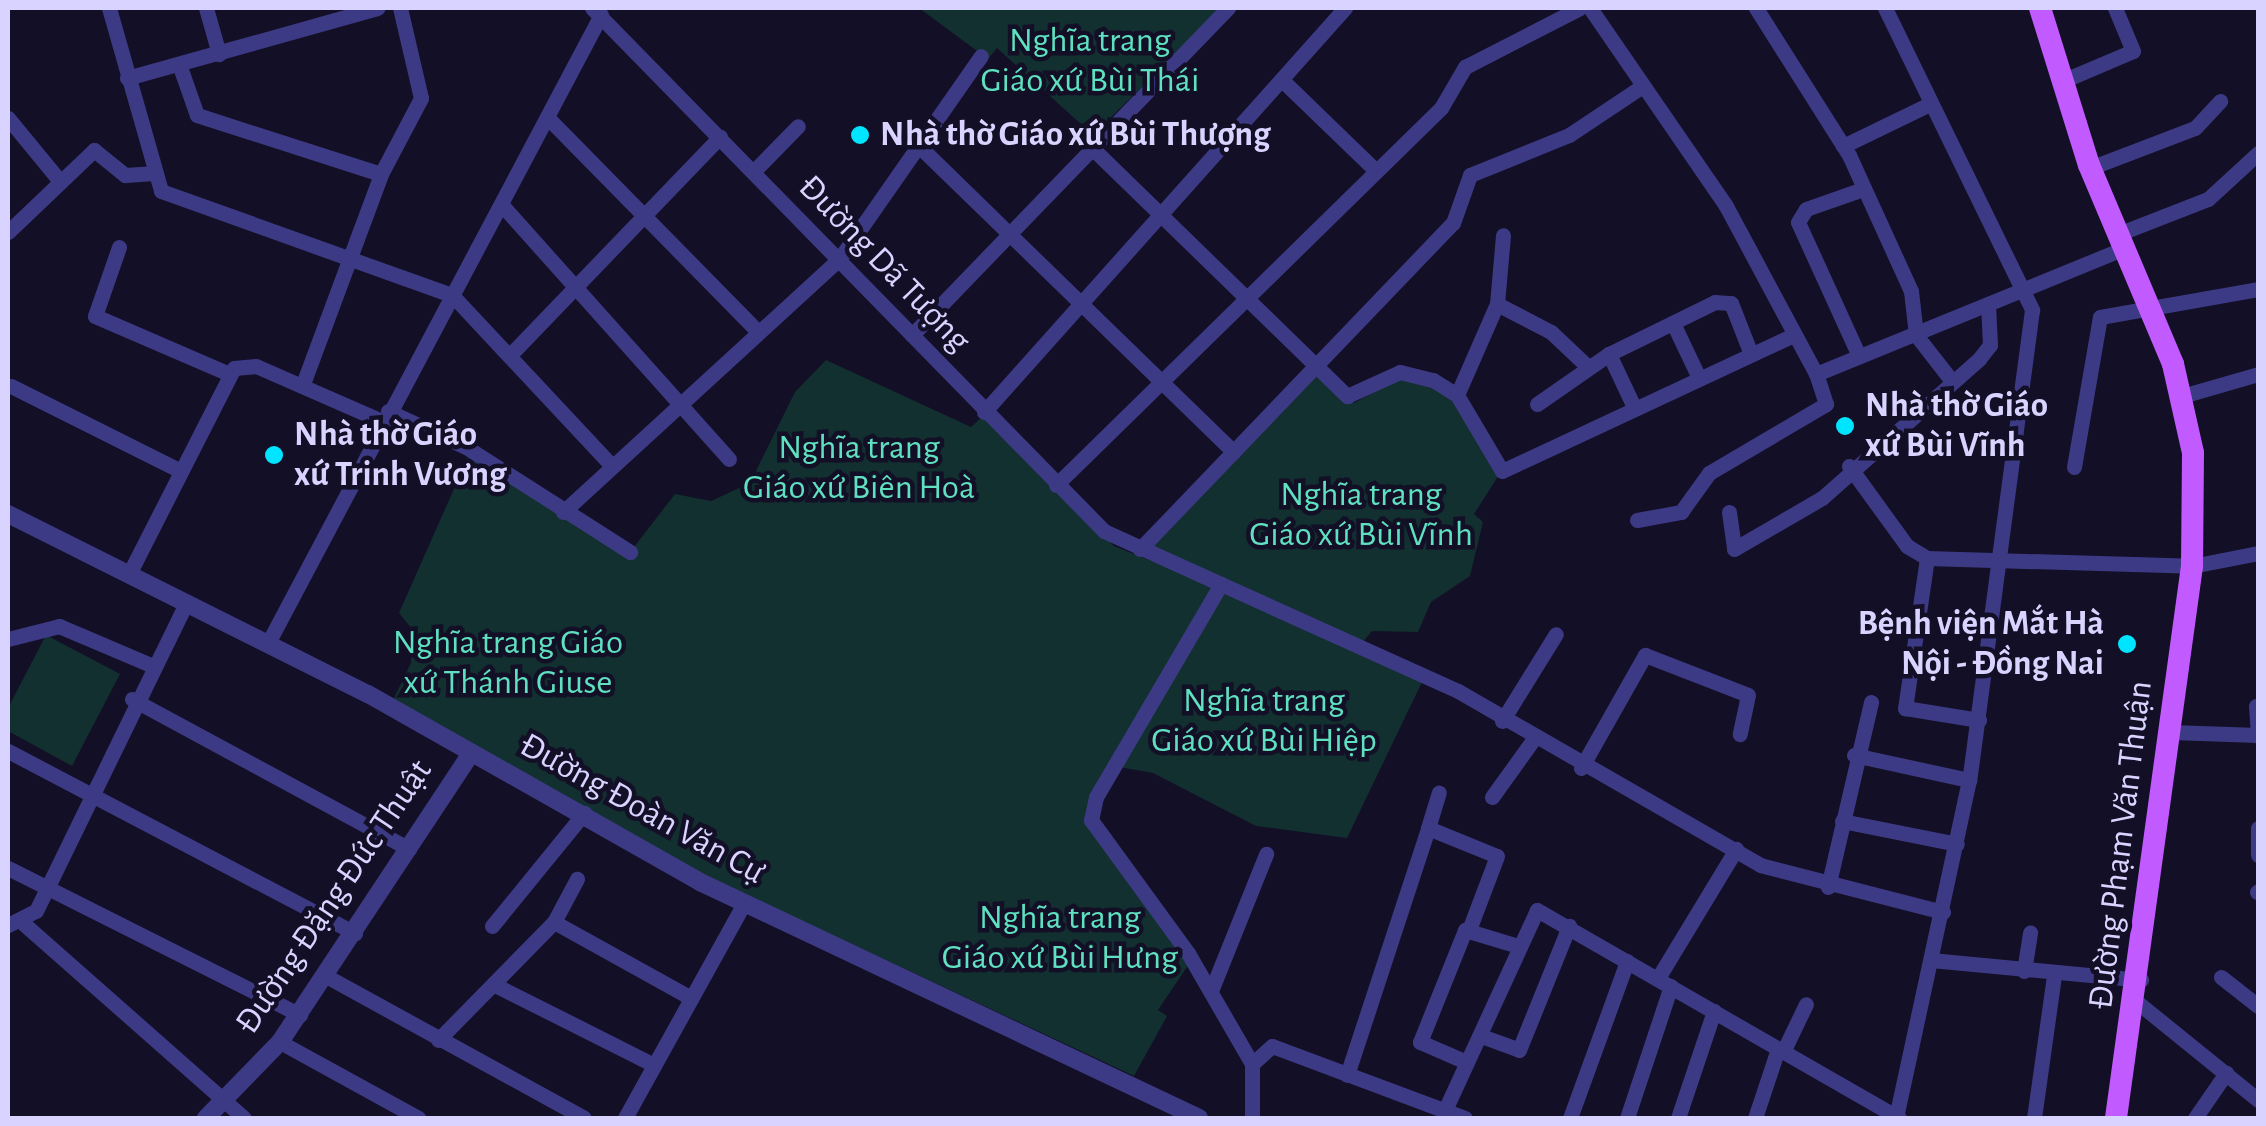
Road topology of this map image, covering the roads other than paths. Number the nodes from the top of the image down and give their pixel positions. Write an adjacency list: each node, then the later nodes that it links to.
1 (109, 8): 19 (street)
2 (206, 8): 16 (street)
3 (304, 8): 15 (street)
4 (377, 8): 15 (street)
5 (400, 8): 37 (street)
6 (1228, 8): 29 (street)
7 (1345, 8): 20 (street)
8 (1580, 8): 33 (street)
9 (1590, 8): 22 (street)
10 (1756, 8): 30 (street)
11 (1884, 8): 24 (street)
12 (2040, 8): 21 (main road, Đường Phạm Văn Thuận)
13 (2115, 8): 21 (street)
14 (596, 11): 26 (street); 28 (street, Đường Dã Tượng)
15 (308, 27): 16 (street)
16 (219, 54): 18 (street)
17 (980, 56): 31 (street)
18 (179, 64): 19 (street); 37 (street)
19 (127, 78): 36 (street)
20 (1283, 81): 33 (street); 42 (street)
21 (2060, 82): 34 (main road, Đường Phạm Văn Thuận)
22 (1641, 87): 63 (street); 69 (street)
23 (2220, 101): 34 (street)
24 (1928, 105): 30 (street); 51 (street)
25 (8, 118): 38 (street)
26 (546, 118): 40 (street); 41 (street)
27 (798, 126): 35 (street)
28 (720, 136): 35 (street, Đường Dã Tượng); 41 (street)
29 (1090, 146): 42 (street); 44 (street)
30 (1843, 146): 39 (street)
31 (921, 148): 44 (street); 48 (street)
32 (2258, 152): 46 (street)
33 (1374, 168): 54 (street)
34 (2090, 168): 46 (main road, Đường Phạm Văn Thuận)
35 (753, 172): 48 (street, Đường Dã Tượng)
36 (151, 174): 38 (street); 49 (street)
37 (381, 174): 49 (street)
38 (59, 180): 43 (street)
39 (1863, 188): 61 (street); 67 (street)
40 (501, 204): 50 (street); 53 (street)
41 (645, 216): 50 (street); 60 (street)
42 (1164, 216): 54 (street); 55 (street)
43 (9, 226)
44 (1006, 234): 55 (street); 62 (street)
45 (1503, 235): 56 (street)
46 (2121, 241): 51 (street); 58 (main road, Đường Phạm Văn Thuận)
47 (119, 246): 70 (street)
48 (840, 258): 60 (street); 62 (street, Đường Dã Tượng)
49 (349, 262): 53 (street); 76 (street)
50 (579, 285): 66 (street); 80 (street)
51 (2026, 288): 57 (street); 100 (street)
52 (2258, 289): 58 (street)
53 (452, 295): 66 (street); 84 (street)
54 (1244, 296): 69 (street); 74 (street)
55 (1078, 303): 74 (street); 83 (street)
56 (1497, 304): 68 (street); 78 (street)
57 (1988, 304): 61 (street); 75 (street)
58 (2150, 310): 79 (main road, Đường Phạm Văn Thuận); 89 (street)
59 (1673, 323): 64 (street); 65 (street); 73 (street)
60 (757, 331): 80 (street)
61 (1916, 335): 67 (street); 75 (street)
62 (912, 336): 83 (street, Đường Dã Tượng)
63 (1794, 336): 65 (street); 71 (street)
64 (1610, 354): 68 (street); 82 (street)
65 (1751, 354): 73 (street)
66 (510, 355): 87 (street)
67 (1859, 356): 71 (street)
68 (1586, 365): 81 (street)
69 (1318, 367): 78 (street); 85 (street)
70 (229, 374): 76 (street); 90 (street)
71 (1816, 374): 95 (street)
72 (2258, 374): 79 (street)
73 (1699, 378): 82 (street)
74 (1159, 380): 85 (street); 91 (street)
75 (1951, 380): 88 (street)
76 (303, 384): 84 (street)
77 (11, 386): 90 (street)
78 (1457, 395): 82 (street)
79 (2182, 396): 101 (main road, Đường Phạm Văn Thuận)
80 (681, 399): 86 (street); 87 (street)
81 (1537, 404)
82 (1634, 407)
83 (984, 412): 91 (street, Đường Dã Tượng)
84 (385, 416): 92 (street); 107 (street)
85 (1234, 452): 96 (street)
86 (730, 460)
87 (612, 465): 92 (street)
88 (1849, 466): 93 (street); 99 (street)
89 (2074, 467)
90 (177, 469): 102 (street)
91 (1056, 485): 96 (street, Đường Dã Tượng)
92 (563, 512): 97 (street)
93 (1729, 512)
94 (8, 514): 102 (street, Đường Đoàn Văn Cự)
95 (1638, 520)
96 (1140, 549): 103 (street, Đường Dã Tượng)
97 (630, 552)
98 (2258, 553): 101 (street)
99 (1927, 558): 100 (street); 112 (street)
100 (2000, 564): 101 (street); 112 (street)
101 (2192, 566): 114 (main road, Đường Phạm Văn Thuận)
102 (129, 574): 104 (street, Đường Đoàn Văn Cự)
103 (1221, 584): 113 (street, Đường Dã Tượng); 157 (street)
104 (187, 602): 107 (street, Đường Đoàn Văn Cự); 108 (street)
105 (1556, 634): 113 (street)
106 (8, 640): 108 (street)
107 (268, 644): 119 (street, Đường Đoàn Văn Cự)
108 (151, 665): 109 (street)
109 (132, 699): 123 (street); 131 (street)
110 (1872, 702): 120 (street)
111 (2256, 706): 116 (street)
112 (1979, 720): 122 (street)
113 (1502, 721): 117 (street, Đường Dã Tượng)
114 (2172, 732): 116 (street); 158 (main road, Đường Phạm Văn Thuận)
115 (1740, 734): 121 (street)
116 (2258, 736)
117 (1533, 740): 121 (street, Đường Dã Tượng); 125 (street)
118 (8, 751): 123 (street)
119 (471, 754): 126 (street, Đường Đoàn Văn Cự); 131 (street, Đường Đặng Đức Thuật)
120 (1854, 755): 122 (street); 127 (street)
121 (1581, 768): 132 (street, Đường Dã Tượng)
122 (1969, 780): 130 (street)
123 (88, 790): 137 (street); 147 (street)
124 (1439, 793): 128 (street)
125 (1492, 797)
126 (584, 813): 139 (street, Đường Đoàn Văn Cự); 143 (street)
127 (1842, 822): 130 (street); 138 (street)
128 (1428, 828): 145 (street); 172 (street)
129 (2258, 828): 134 (street)
130 (1957, 844): 140 (street)
131 (408, 849): 147 (street, Đường Đặng Đức Thuật)
132 (1736, 849): 138 (street, Đường Dã Tượng); 155 (street)
133 (1266, 854): 157 (street)
134 (2258, 855)
135 (8, 868): 137 (street)
136 (577, 879): 141 (street)
137 (46, 886): 142 (street); 163 (street)
138 (1828, 887): 140 (street, Đường Dã Tượng)
139 (744, 903): 159 (street); 181 (street, Đường Đoàn Văn Cự)
140 (1943, 912): 149 (street)
141 (554, 922): 156 (street); 159 (street)
142 (16, 925): 174 (street)
143 (492, 926)
144 (1569, 926): 148 (street); 150 (street); 164 (street)
145 (1470, 927): 148 (street); 168 (street)
146 (2030, 932): 151 (street)
147 (355, 933): 153 (street, Đường Đặng Đức Thuật)
148 (1518, 946): 164 (street)
149 (1931, 960): 151 (street); 188 (street)
150 (1627, 961): 155 (street); 184 (street)
151 (2024, 971): 152 (street)
152 (2054, 974): 158 (street); 189 (street)
153 (326, 976): 163 (street, Đường Đặng Đức Thuật); 165 (street)
154 (2221, 977): 161 (street)
155 (1664, 982): 162 (street); 185 (street)
156 (497, 986): 165 (street); 170 (street)
157 (1210, 991): 169 (street)
158 (2139, 991): 171 (street); 190 (main road, Đường Phạm Văn Thuận)
159 (691, 998): 170 (street)
160 (1806, 1004): 167 (street)
161 (2258, 1006)
162 (1714, 1012): 167 (street); 186 (street)
163 (300, 1015): 166 (street, Đường Đặng Đức Thuật)
164 (1484, 1036): 168 (street)
165 (438, 1040): 179 (street)
166 (280, 1042): 174 (street, Đường Đặng Đức Thuật); 178 (street)
167 (1781, 1050): 187 (street); 188 (street)
168 (1464, 1060): 175 (street)
169 (1252, 1064): 172 (street); 182 (street)
170 (654, 1065): 180 (street)
171 (2226, 1073): 173 (street); 191 (street)
172 (1347, 1074): 175 (street)
173 (2258, 1100)
174 (221, 1106): 176 (street, Đường Đặng Đức Thuật); 177 (street)
175 (1445, 1110): 183 (street)
176 (206, 1118)
177 (244, 1118)
178 (418, 1118)
179 (584, 1118)
180 (625, 1118)
181 (1200, 1118)
182 (1252, 1118)
183 (1465, 1118)
184 (1570, 1118)
185 (1627, 1118)
186 (1678, 1118)
187 (1755, 1118)
188 (1898, 1118)
189 (2034, 1118)
190 (2116, 1118)
191 (2195, 1118)

